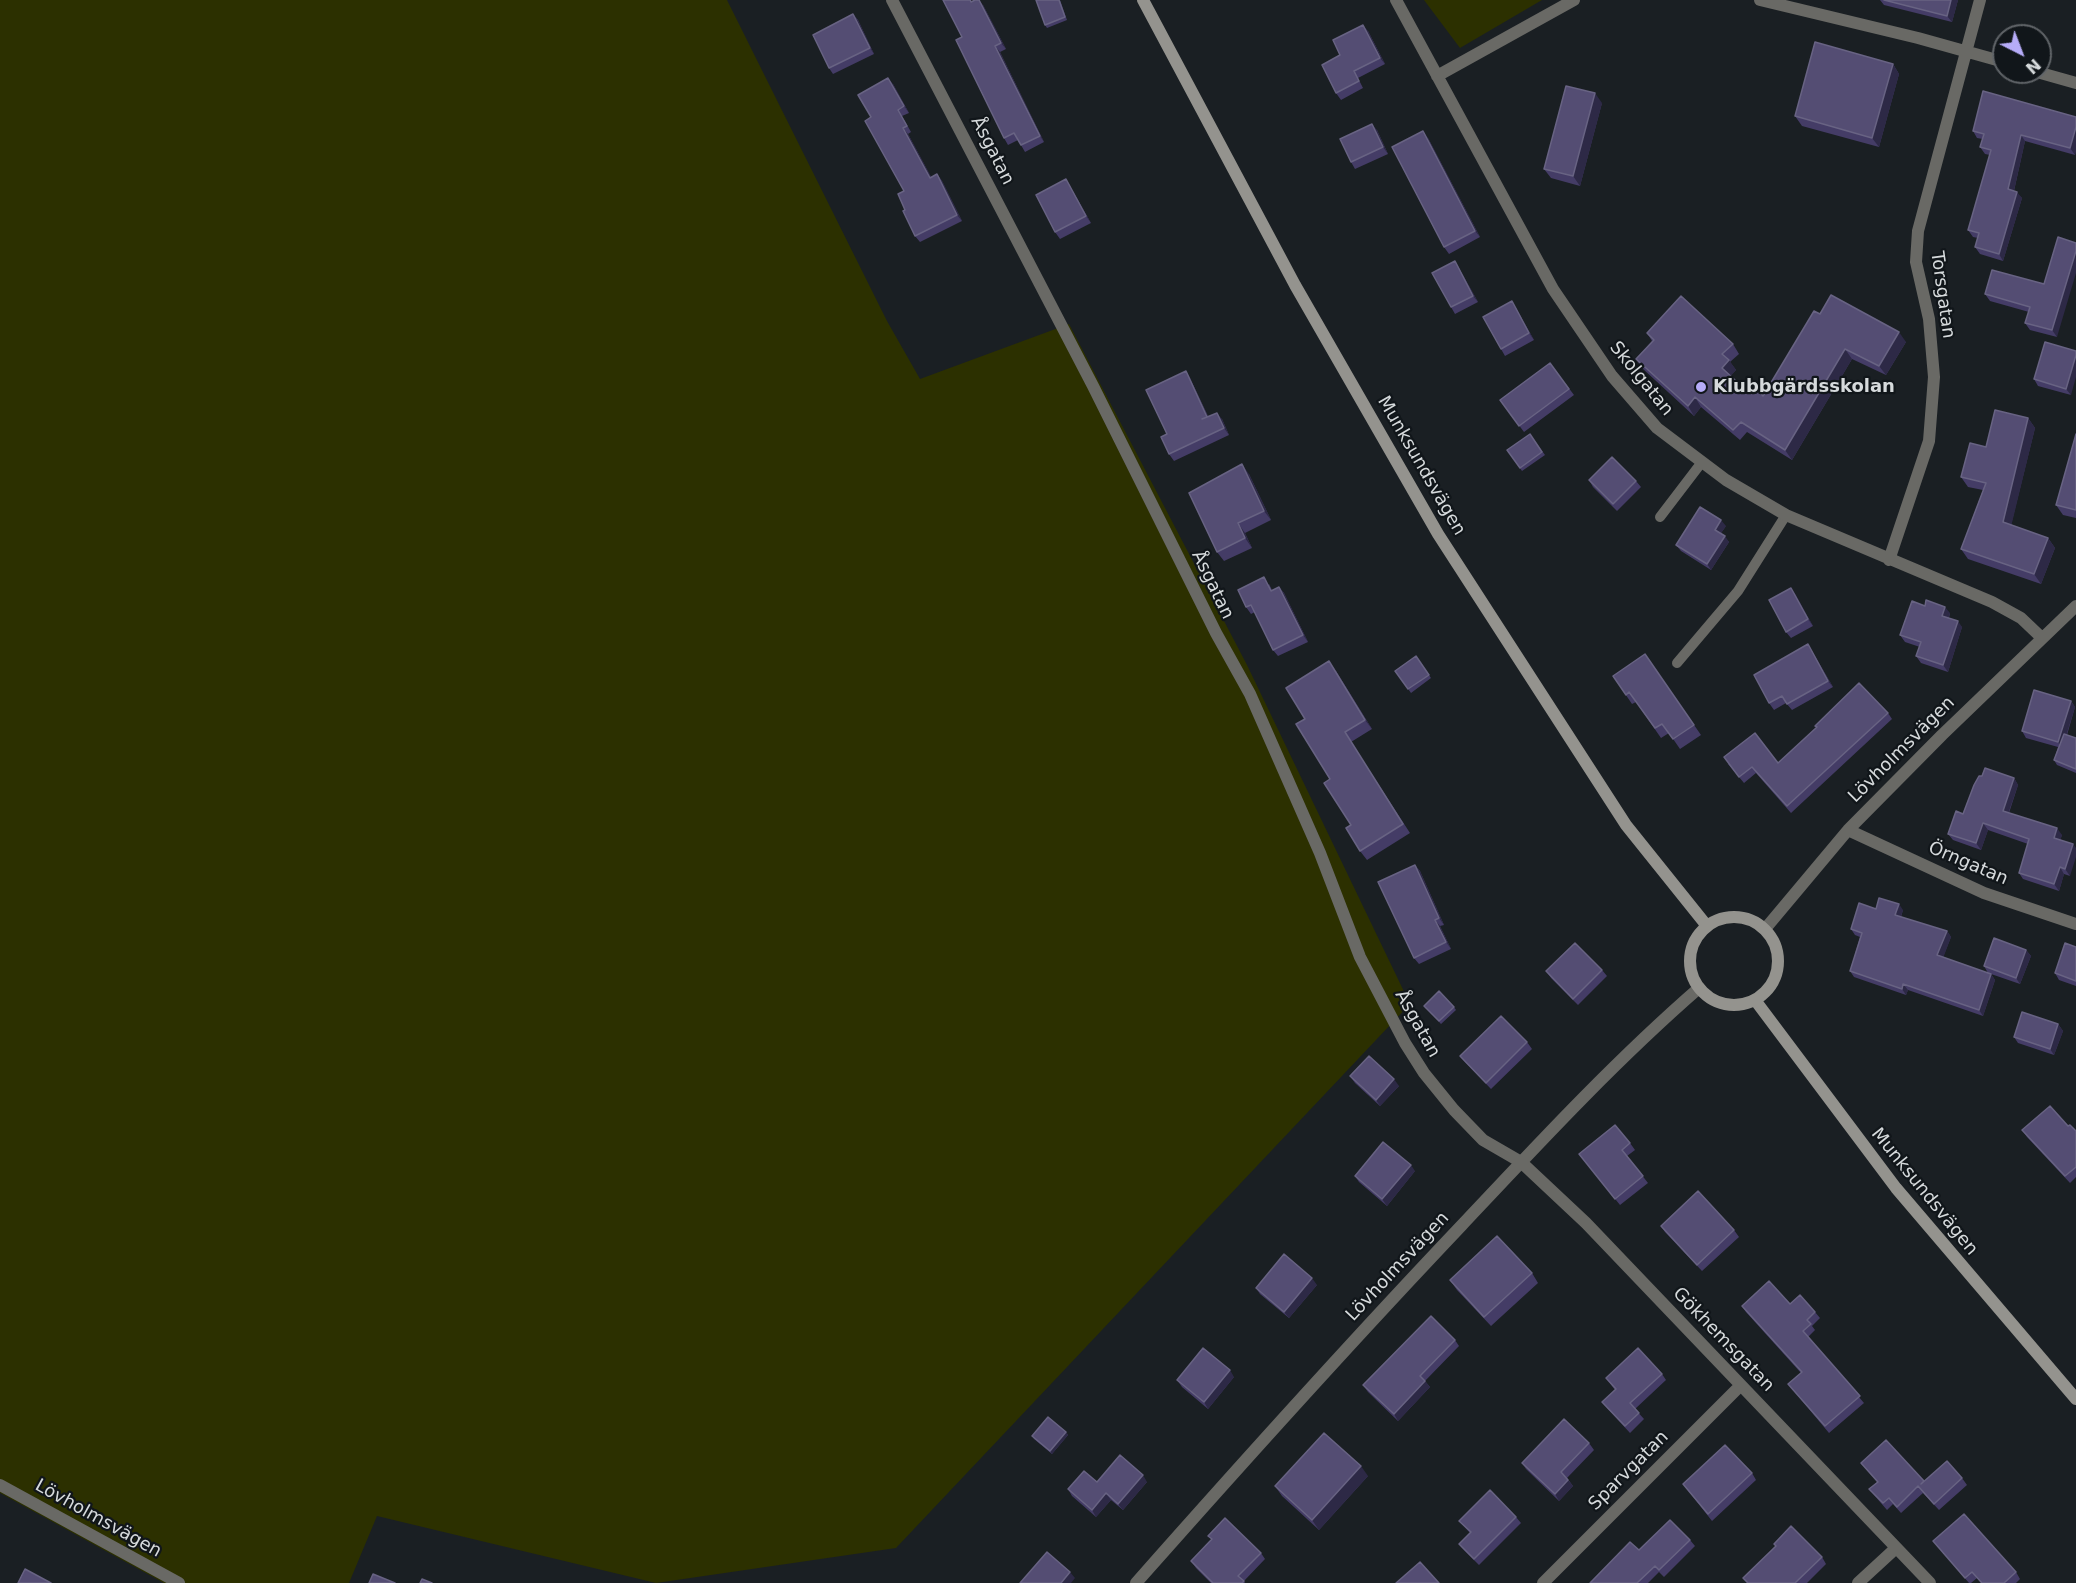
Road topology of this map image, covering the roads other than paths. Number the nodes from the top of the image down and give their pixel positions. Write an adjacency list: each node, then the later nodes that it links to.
1 (892, 0): 25 (street, Åsgatan)
2 (1143, 0): 21 (street, Munksundsvägen)
3 (1396, 0): 9 (street, Skolgatan)
4 (1574, 0): 9 (street)
5 (1760, 0): 7 (street)
6 (1980, 0): 7 (street, Torsgatan)
7 (1967, 52): 8 (street); 15 (street, Torsgatan)
8 (1992, 59)
9 (1437, 76): 12 (street, Skolgatan)
10 (2052, 76): 11 (street)
11 (2076, 83)
12 (1702, 462): 13 (street, Skolgatan); 14 (lane)
13 (1786, 514): 15 (street, Skolgatan); 18 (lane)
14 (1660, 518)
15 (1889, 560): 17 (street, Skolgatan)
16 (2073, 614): 17 (street, Lövholmsvägen)
17 (2042, 638): 19 (street, Lövholmsvägen)
18 (1677, 663)
19 (1848, 830): 20 (street, Örngatan); 22 (street, Lövholmsvägen)
20 (2076, 924)
21 (1707, 926): 22 (street); 23 (street)
22 (1765, 929): 24 (street)
23 (1699, 988): 24 (street); 25 (street, Lövholmsvägen)
24 (1755, 1000): 27 (street, Munksundsvägen)
25 (1521, 1162): 26 (street, Gökhemsgatan); 31 (street, Lövholmsvägen)
26 (1741, 1385): 29 (street, Gökhemsgatan); 32 (street, Sparvgatan)
27 (2076, 1399)
28 (0, 1485): 30 (street, Lövholmsvägen)
29 (1896, 1548): 33 (street); 34 (street, Gökhemsgatan)
30 (179, 1583)
31 (1136, 1583)
32 (1543, 1583)
33 (1858, 1583)
34 (1930, 1583)

